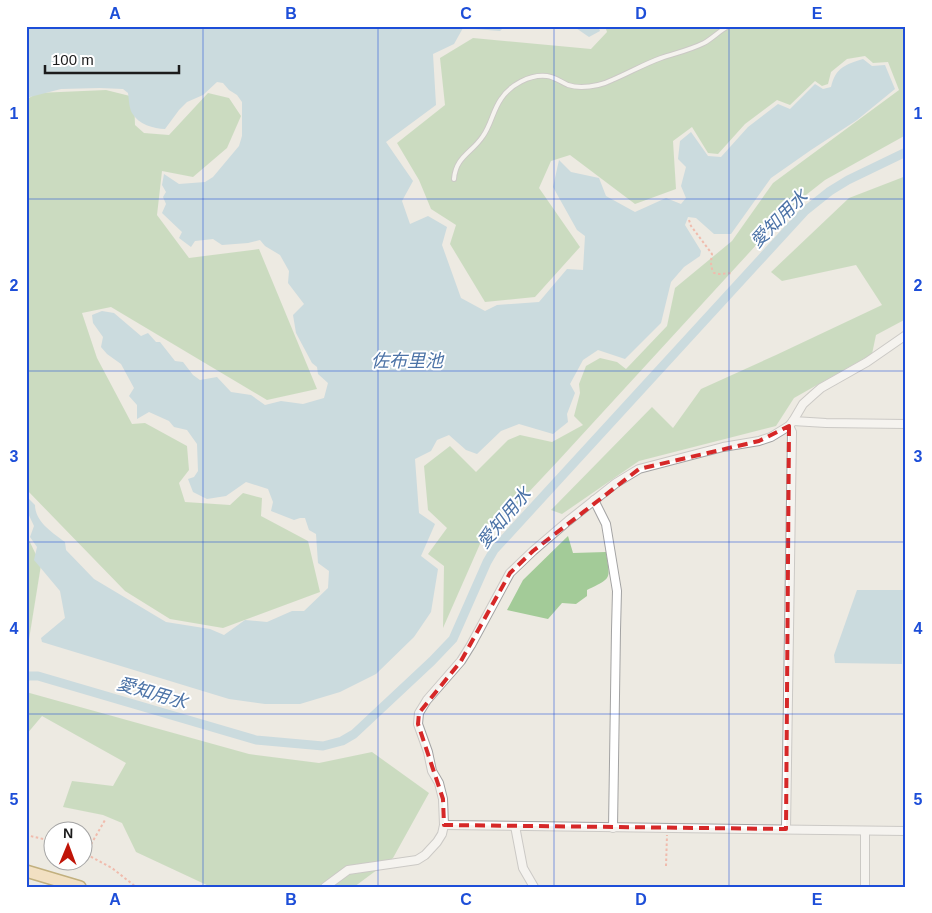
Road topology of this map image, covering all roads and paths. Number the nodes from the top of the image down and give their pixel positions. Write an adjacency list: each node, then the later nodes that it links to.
1 (729, 26): 2 (lane)
2 (454, 179)
3 (689, 220): 4 (path)
4 (733, 273)
5 (906, 335): 6 (street)
6 (791, 424): 7 (street); 8 (street); 14 (street)
7 (906, 424)
8 (594, 500): 10 (street); 12 (street)
9 (105, 820): 19 (path)
10 (444, 826): 11 (street); 27 (street)
11 (515, 826): 12 (street); 28 (street)
12 (613, 828): 13 (street)
13 (667, 828): 14 (street); 21 (path)
14 (786, 829): 15 (street)
15 (865, 831): 16 (street); 29 (street)
16 (906, 831)
17 (26, 836): 18 (path)
18 (42, 839)
19 (92, 840)
20 (92, 857): 26 (path)
21 (666, 866)
22 (26, 871): 25 (main road)
23 (26, 886): 24 (path)
24 (30, 887)
25 (80, 887)
26 (136, 887)
27 (325, 887)
28 (534, 887)
29 (865, 887)

